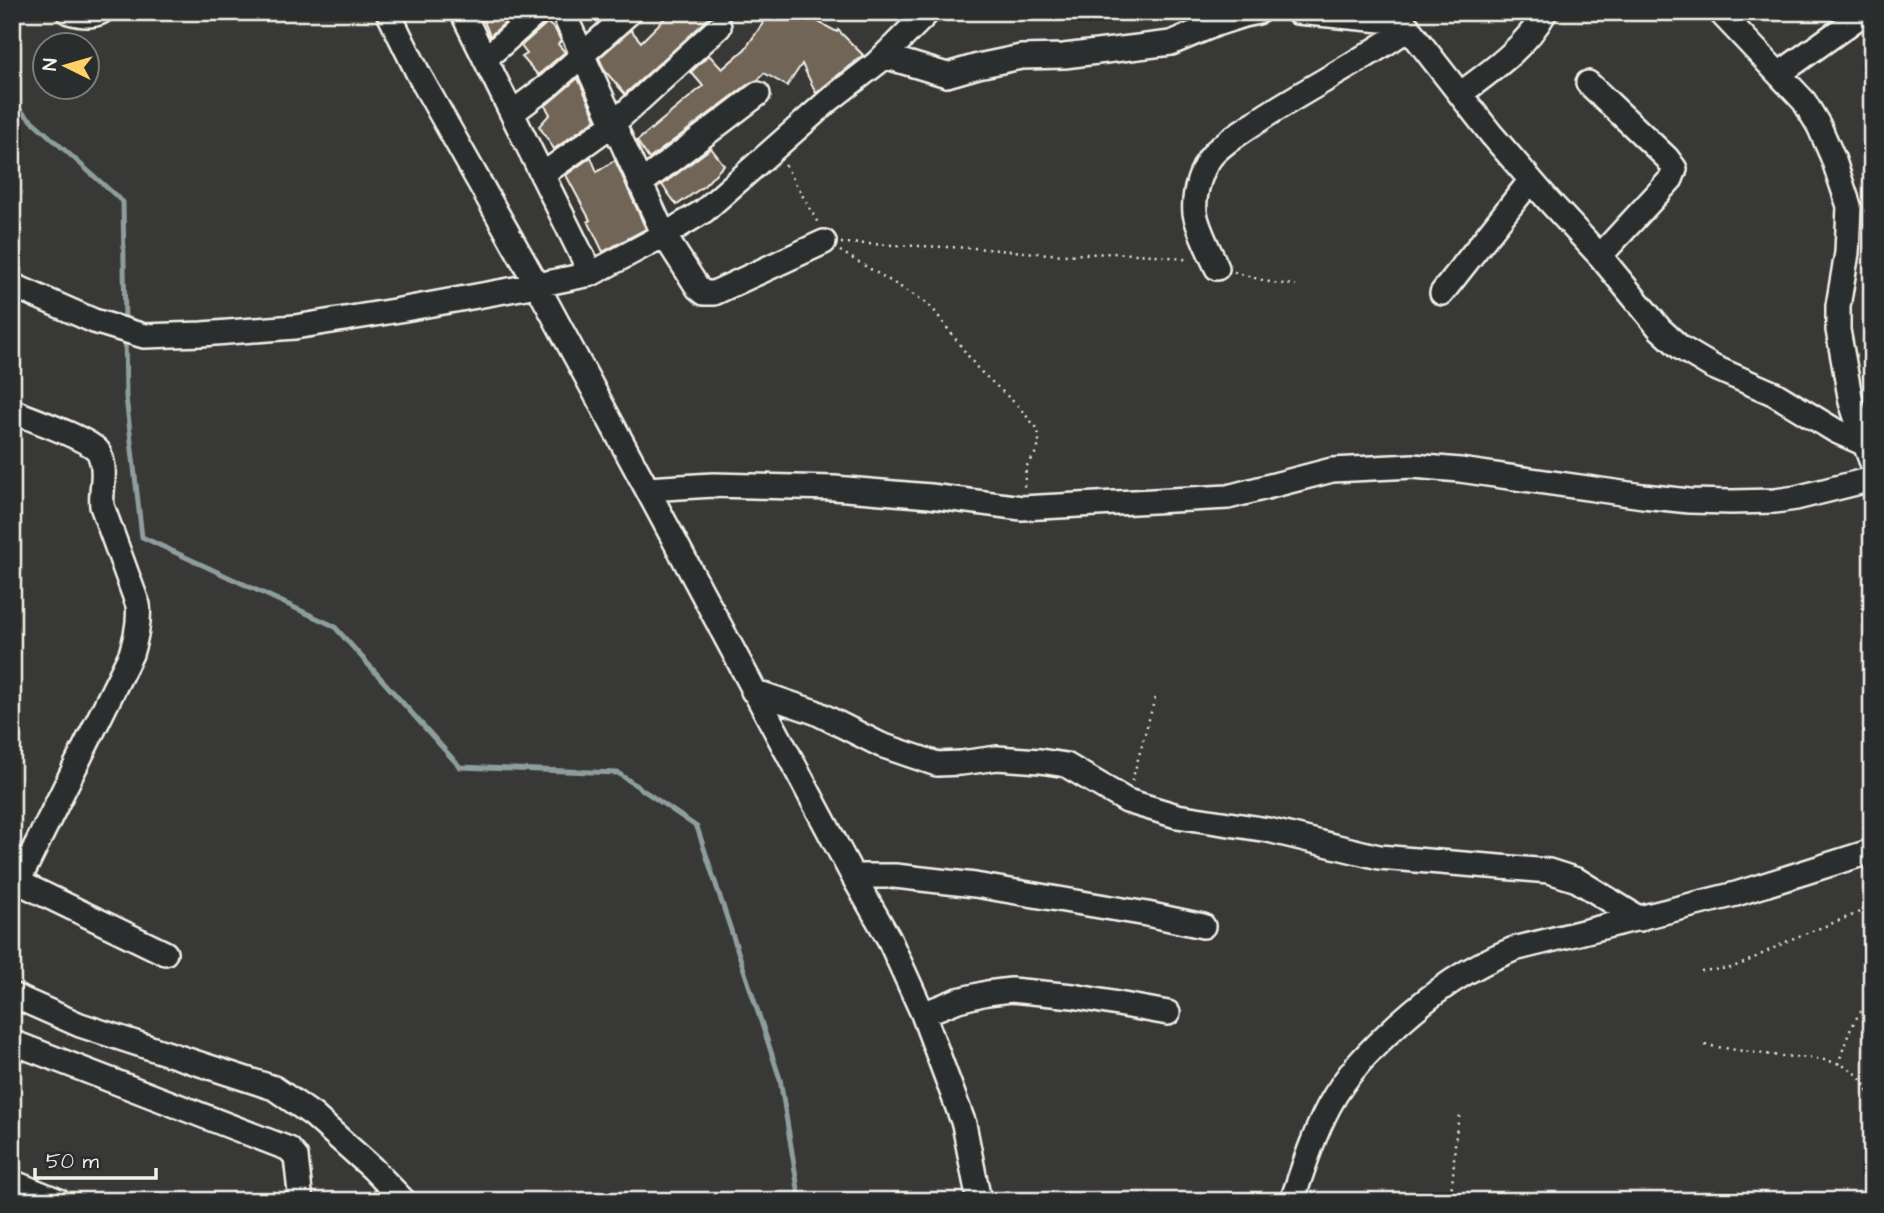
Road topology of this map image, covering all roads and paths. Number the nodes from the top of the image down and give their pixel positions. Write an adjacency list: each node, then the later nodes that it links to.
1 (69, 12): 2 (street)
2 (101, 12)
3 (388, 12): 35 (street)
4 (462, 12): 18 (street)
5 (537, 12): 18 (street)
6 (563, 12): 16 (street)
7 (630, 12): 16 (street)
8 (928, 12): 17 (street)
9 (1258, 12): 17 (street)
10 (1297, 12): 14 (street)
11 (1545, 12): 22 (street)
12 (1720, 12): 19 (street)
13 (1863, 12): 19 (street)
14 (1403, 21): 22 (street); 32 (street)
15 (719, 26): 24 (street)
16 (582, 56): 23 (street); 24 (street)
17 (884, 56): 25 (street)
18 (485, 59): 23 (street)
19 (1779, 74): 39 (street)
20 (1588, 83): 31 (street)
21 (758, 94): 28 (street)
22 (1460, 94): 27 (street)
23 (512, 113): 26 (street)
24 (613, 124): 26 (street); 28 (street)
25 (774, 147): 29 (street); 30 (path)
26 (542, 175): 33 (street)
27 (1531, 180): 31 (street); 37 (street)
28 (640, 184): 29 (street)
29 (664, 235): 30 (street); 33 (street)
30 (824, 242): 32 (path); 42 (path)
31 (1600, 256): 39 (street)
32 (1217, 268): 36 (path)
33 (591, 274): 35 (street)
34 (12, 285): 35 (street)
35 (537, 285): 41 (street)
36 (1296, 285)
37 (1442, 293)
38 (12, 411): 48 (street)
39 (1869, 454)
40 (1872, 479): 42 (street)
41 (648, 489): 42 (street); 43 (street)
42 (1022, 508)
43 (753, 691): 45 (street); 47 (street)
44 (1156, 694): 45 (path)
45 (1127, 802): 50 (street)
46 (1872, 851): 50 (street)
47 (853, 876): 51 (street); 57 (street)
48 (15, 880): 52 (street)
49 (1872, 903): 53 (path)
50 (1640, 919): 68 (street)
51 (1203, 926)
52 (165, 953)
53 (1701, 971)
54 (12, 995): 64 (street)
55 (1872, 1002): 60 (path)
56 (1168, 1013): 57 (street)
57 (923, 1014): 67 (street)
58 (12, 1042): 66 (street)
59 (1705, 1045): 60 (path)
60 (1838, 1064): 61 (path)
61 (1872, 1101)
62 (1460, 1115): 69 (path)
63 (12, 1182): 65 (street)
64 (395, 1197)
65 (59, 1201)
66 (301, 1201)
67 (979, 1201)
68 (1292, 1201)
69 (1449, 1201)

